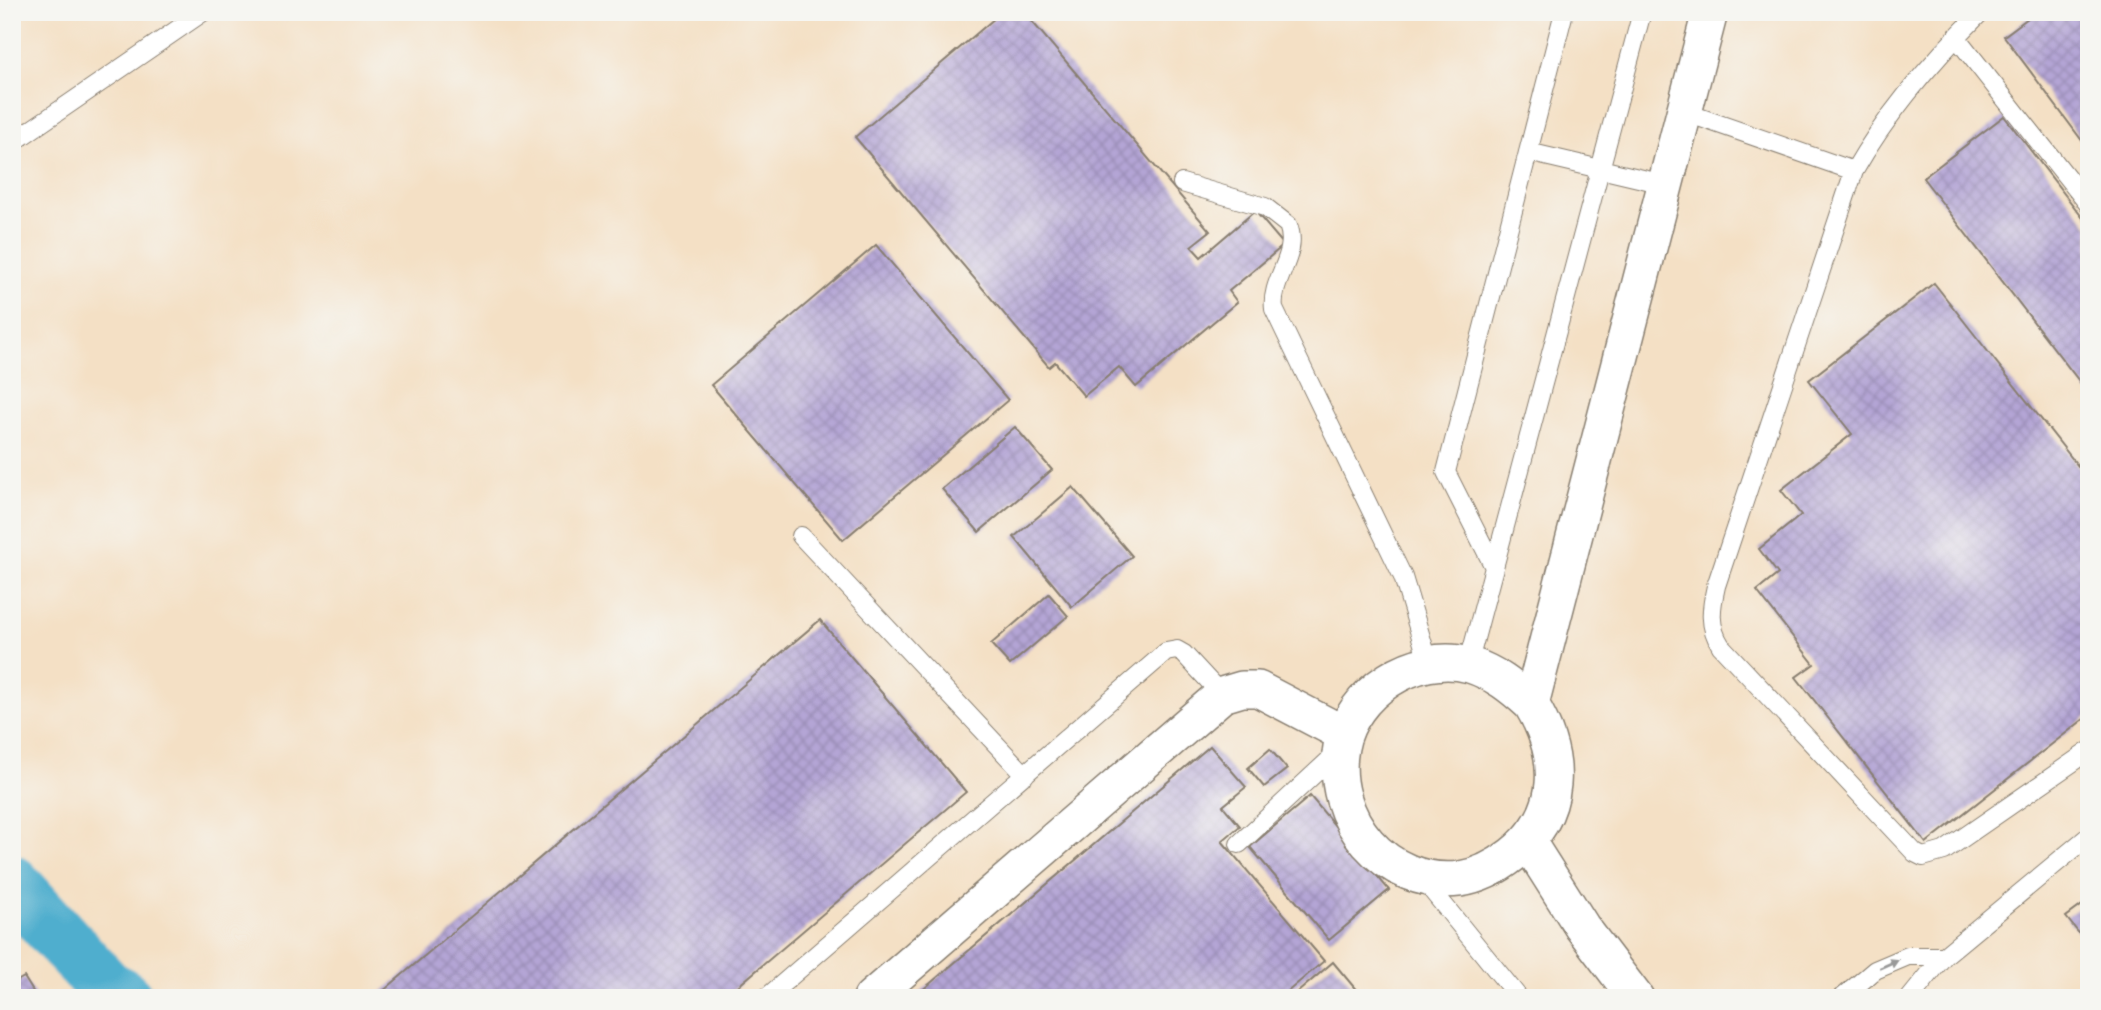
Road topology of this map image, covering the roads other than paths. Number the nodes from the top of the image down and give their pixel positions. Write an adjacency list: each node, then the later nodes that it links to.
1 (203, 12): 8 (lane)
2 (1564, 12): 9 (lane)
3 (1643, 12): 10 (lane)
4 (1710, 12): 7 (street)
5 (1981, 12): 6 (lane)
6 (1956, 37): 11 (lane); 14 (lane)
7 (1684, 112): 11 (lane); 13 (street)
8 (12, 143)
9 (1528, 152): 10 (lane); 16 (lane)
10 (1601, 168): 13 (lane); 16 (lane)
11 (1854, 171): 22 (lane)
12 (1182, 183): 17 (lane)
13 (1664, 184): 20 (street)
14 (2089, 205)
15 (801, 536): 23 (lane)
16 (1494, 567): 18 (lane)
17 (1429, 664): 18 (street); 21 (street)
18 (1468, 665): 20 (street)
19 (1222, 695): 21 (street); 23 (lane); 30 (street)
20 (1531, 704): 25 (street)
21 (1342, 742): 26 (lane); 27 (street)
22 (2089, 751)
23 (1026, 775): 29 (lane)
24 (2089, 836): 28 (lane)
25 (1528, 842): 27 (street); 32 (street)
26 (1240, 844)
27 (1421, 876): 31 (lane)
28 (1944, 956): 33 (lane, one-way to 28); 34 (lane)
29 (766, 998)
30 (871, 998)
31 (1519, 998)
32 (1636, 998)
33 (1842, 998)
34 (1910, 998)

